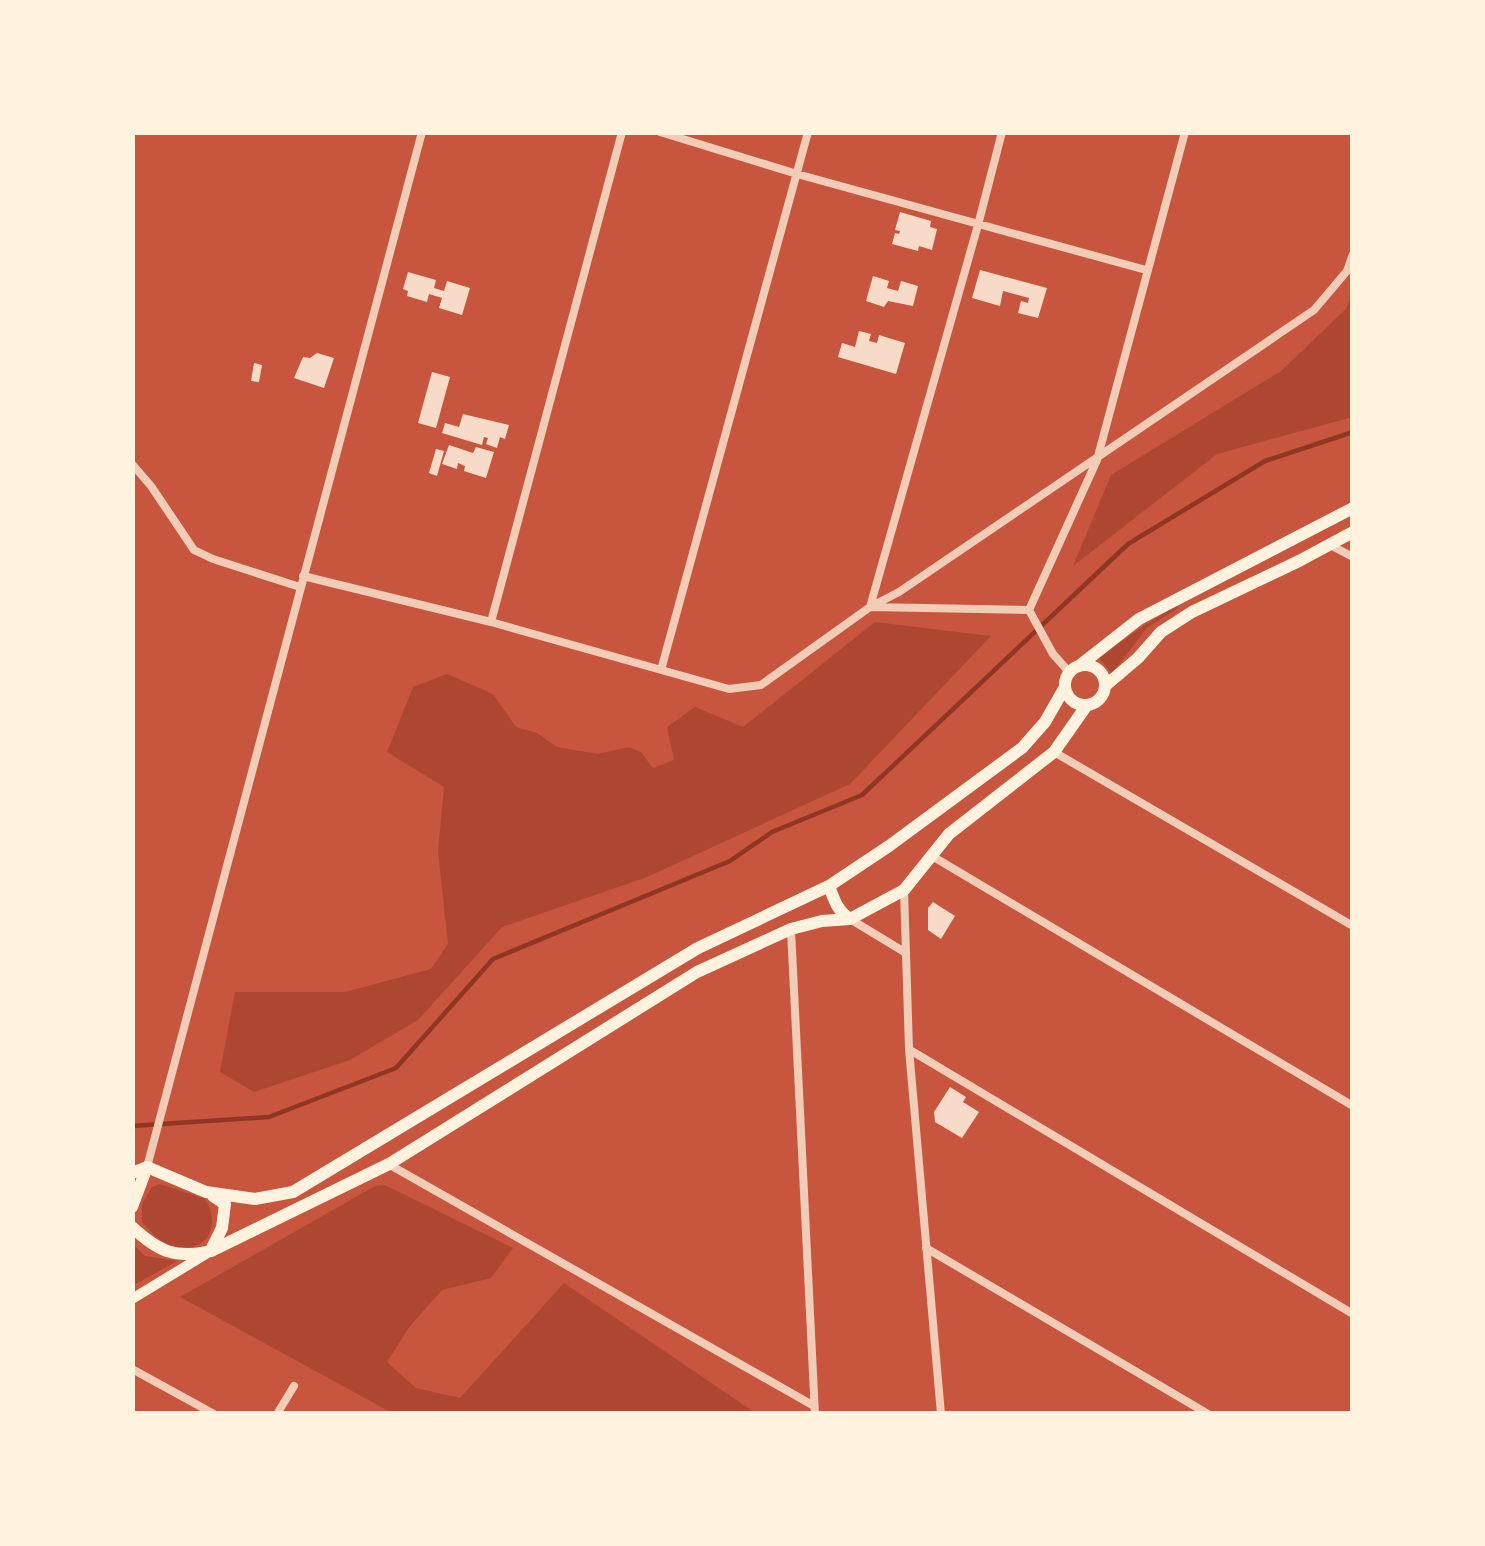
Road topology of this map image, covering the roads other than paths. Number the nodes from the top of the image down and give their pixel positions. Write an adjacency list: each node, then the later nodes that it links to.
1 (422, 132): 17 (street)
2 (622, 132): 21 (street)
3 (660, 132): 7 (street)
4 (808, 132): 7 (street)
5 (1002, 132): 8 (street)
6 (1184, 132): 10 (street)
7 (797, 174): 8 (street); 22 (street)
8 (978, 225): 10 (street); 19 (street)
9 (1353, 254): 11 (street)
10 (1145, 271): 11 (street)
11 (1097, 460): 19 (street); 20 (street)
12 (132, 464): 18 (street)
13 (1353, 508): 23 (main road)
14 (1353, 532): 15 (main road)
15 (1330, 545): 16 (street); 24 (main road)
16 (1353, 557)
17 (303, 576): 18 (street); 21 (street)
18 (300, 587): 37 (street)
19 (870, 608): 20 (street); 22 (street)
20 (1029, 610): 23 (street)
21 (491, 622): 22 (street)
22 (661, 670)
23 (1071, 675): 24 (main road); 25 (main road); 28 (main road)
24 (1105, 686): 25 (main road)
25 (1088, 705): 26 (main road)
26 (1054, 752): 27 (main road); 31 (street)
27 (932, 856): 29 (main road); 35 (street)
28 (829, 886): 30 (main road); 39 (main road)
29 (904, 890): 30 (main road); 33 (street)
30 (850, 919): 32 (main road); 33 (street)
31 (1353, 926)
32 (791, 928): 36 (main road); 48 (street)
33 (908, 954): 34 (street)
34 (909, 1049): 42 (street); 45 (street)
35 (1353, 1106)
36 (389, 1164): 43 (main road); 48 (street)
37 (147, 1167): 38 (main road); 39 (main road); 40 (main road)
38 (132, 1173)
39 (206, 1192): 43 (main road)
40 (132, 1207)
41 (132, 1227): 43 (main road)
42 (924, 1247): 51 (street); 52 (street)
43 (211, 1251): 44 (main road)
44 (132, 1299)
45 (1353, 1314)
46 (132, 1369): 49 (street)
47 (294, 1386): 50 (street)
48 (814, 1410)
49 (214, 1414)
50 (277, 1414)
51 (940, 1414)
52 (1208, 1414)

